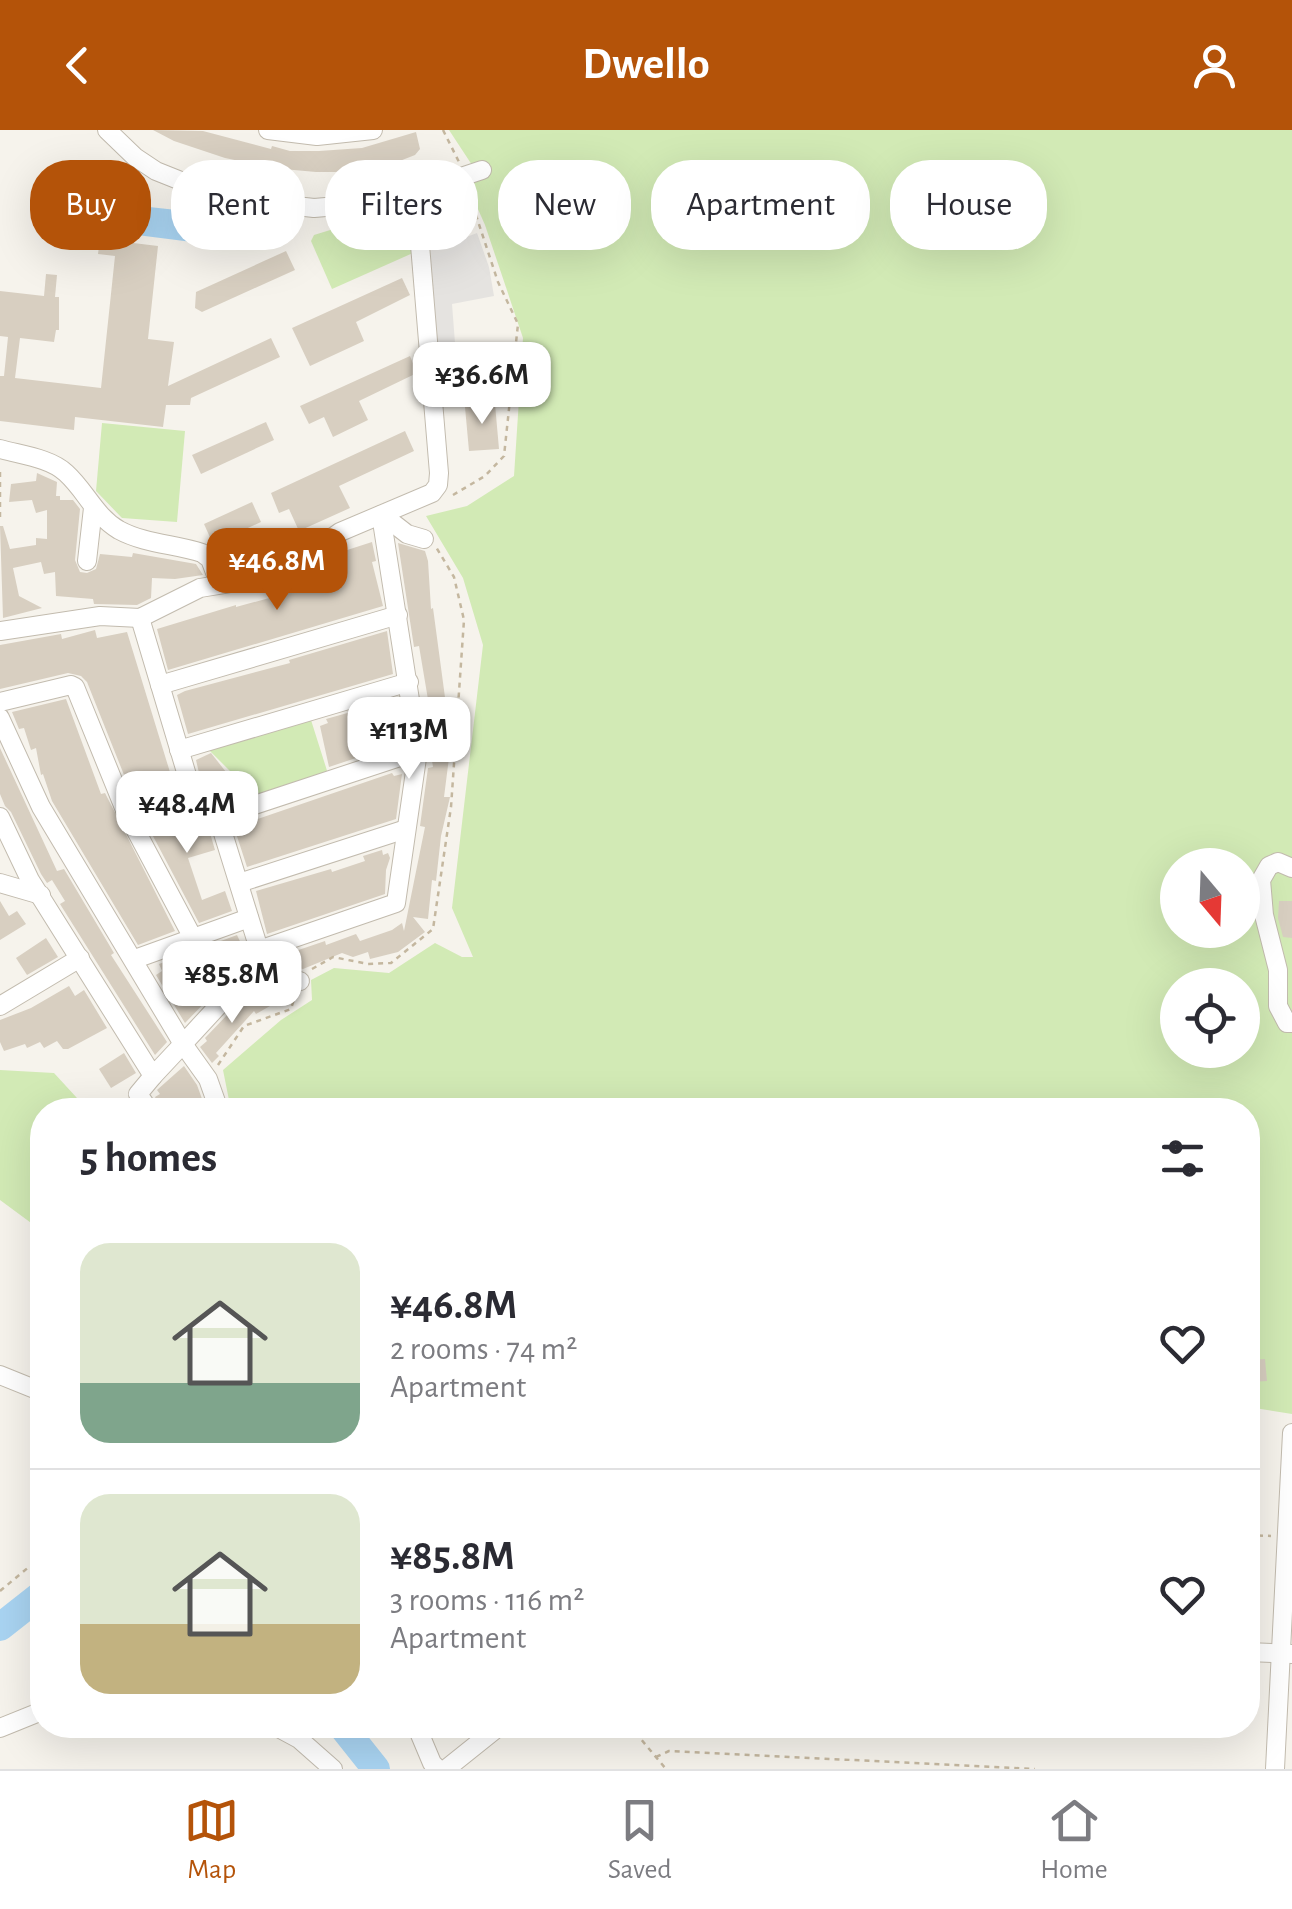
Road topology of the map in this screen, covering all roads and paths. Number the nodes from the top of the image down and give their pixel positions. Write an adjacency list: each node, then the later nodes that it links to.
1 (107, 130): 9 (street)
2 (268, 130): 5 (street)
3 (373, 130): 5 (street)
4 (443, 130): 6 (path)
5 (294, 132)
6 (455, 160)
7 (482, 170): 8 (street)
8 (478, 171)
9 (325, 207)
10 (478, 223): 14 (path)
11 (418, 250): 14 (street)
12 (0, 449): 15 (street)
13 (0, 472): 17 (path)
14 (434, 490): 16 (street)
15 (93, 508): 19 (street); 20 (street)
16 (382, 518): 18 (street); 20 (street); 21 (street)
17 (0, 519)
18 (424, 539): 40 (path)
19 (84, 551)
20 (219, 583): 22 (street)
21 (398, 615): 24 (street); 25 (street)
22 (140, 618): 23 (street); 25 (street)
23 (0, 630)
24 (410, 682): 28 (street); 29 (street)
25 (160, 685): 28 (street)
26 (0, 702): 31 (street)
27 (0, 718): 44 (street)
28 (179, 750): 30 (street)
29 (418, 752): 33 (street); 34 (street)
30 (193, 789): 31 (street); 33 (street)
31 (125, 810): 41 (street)
32 (0, 817): 38 (street)
33 (218, 817): 37 (street)
34 (406, 829): 37 (street); 42 (street)
35 (1292, 868): 48 (street)
36 (0, 883): 38 (street)
37 (240, 883): 39 (street)
38 (42, 895): 43 (street)
39 (249, 918): 41 (street); 42 (street)
40 (433, 929)
41 (192, 938): 44 (street)
42 (259, 950): 45 (street)
43 (80, 958): 47 (street); 50 (street)
44 (134, 959): 49 (street)
45 (266, 976): 46 (street); 49 (street)
46 (300, 981)
47 (0, 1006)
48 (1292, 1023)
49 (184, 1044): 50 (street); 52 (street)
50 (153, 1076): 51 (street)
51 (141, 1098)
52 (215, 1098)
53 (0, 1374): 54 (street)
54 (30, 1387)
55 (1292, 1433): 59 (street)
56 (30, 1566): 57 (path)
57 (0, 1591)
58 (1260, 1653): 59 (street)
59 (1287, 1654): 72 (street)
60 (30, 1716): 61 (street)
61 (0, 1728)
62 (297, 1738): 67 (street)
63 (421, 1738): 68 (street)
64 (485, 1738): 69 (street)
65 (640, 1738): 66 (path)
66 (656, 1757): 70 (path); 71 (path)
67 (333, 1769)
68 (438, 1769)
69 (446, 1769)
70 (666, 1769)
71 (1035, 1769)
72 (1276, 1769)

